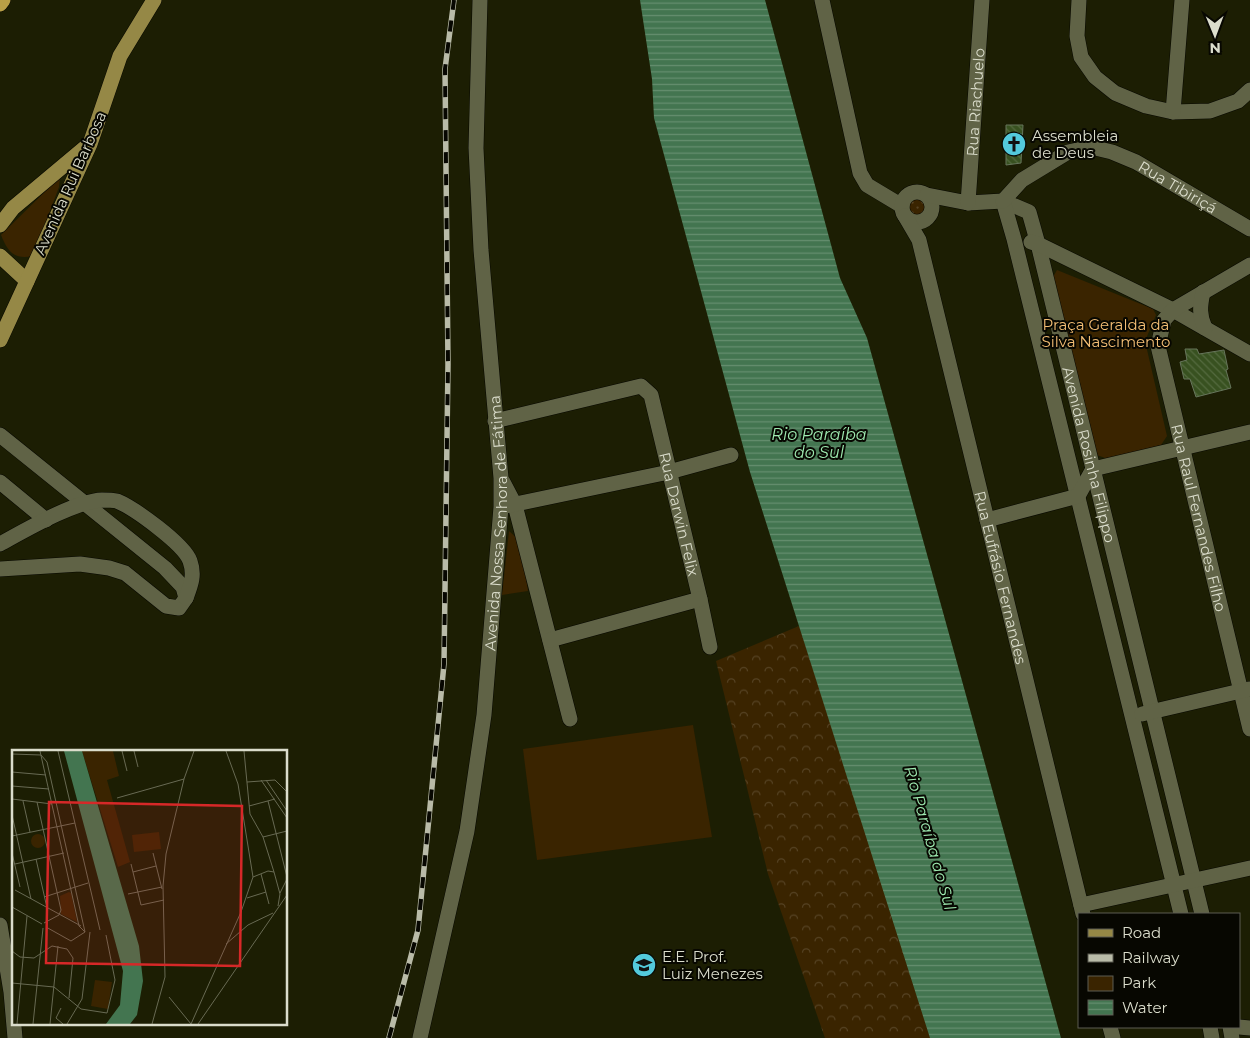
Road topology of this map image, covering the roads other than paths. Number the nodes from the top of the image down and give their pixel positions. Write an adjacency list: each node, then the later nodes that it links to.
1 (3, 0): 8 (highway)
2 (154, 0): 11 (main road, Avenida Rui Barbosa)
3 (480, 0): 30 (street, Avenida Nossa Senhora de Fátima)
4 (822, 0): 15 (street)
5 (982, 0): 14 (street, Rua Riachuelo)
6 (1079, 0): 10 (street)
7 (1182, 0): 10 (street)
8 (0, 4)
9 (1250, 90): 10 (street)
10 (1173, 112)
11 (90, 144): 17 (main road); 24 (main road, Avenida Rui Barbosa)
12 (926, 195): 14 (street); 15 (street); 16 (street)
13 (1003, 201): 14 (street); 18 (street, Rua Tibiriçá); 19 (street, Avenida Rosinha Filippo); 21 (street, Avenida Rosinha Filippo)
14 (968, 203): 16 (street)
15 (906, 206): 16 (street); 20 (street)
16 (926, 218): 20 (street)
17 (0, 225)
18 (1250, 229)
19 (1014, 239): 21 (street); 38 (street, Avenida Rosinha Filippo)
20 (919, 240): 42 (street, Rua Eufrásio Fernandes)
21 (1038, 244): 26 (street); 35 (street, Avenida Rosinha Filippo)
22 (0, 256): 24 (main road)
23 (1250, 265): 25 (street)
24 (27, 281): 28 (main road, Avenida Rui Barbosa)
25 (1203, 292): 26 (street); 27 (street)
26 (1173, 310): 27 (street); 33 (street, Rua Raul Fernandes Filho)
27 (1205, 328): 29 (street)
28 (0, 340)
29 (1250, 354)
30 (495, 421): 36 (street, Rua Darwin Felix); 40 (street, Avenida Nossa Senhora de Fátima)
31 (1250, 432): 33 (street)
32 (0, 435): 39 (street)
33 (1182, 448): 35 (street); 49 (street, Rua Raul Fernandes Filho)
34 (731, 455): 36 (street)
35 (1093, 469): 38 (street); 50 (street, Avenida Rosinha Filippo)
36 (669, 472): 40 (street); 46 (street, Rua Darwin Felix)
37 (0, 482): 41 (street)
38 (1078, 496): 42 (street); 51 (street, Avenida Rosinha Filippo)
39 (85, 504): 41 (street); 45 (street); 45 (street)
40 (508, 506): 47 (street); 62 (street, Avenida Nossa Senhora de Fátima)
41 (46, 520): 43 (street)
42 (987, 520): 57 (street, Rua Eufrásio Fernandes)
43 (0, 544)
44 (0, 569): 45 (street)
45 (186, 598)
46 (700, 599): 47 (street); 48 (street, Rua Darwin Felix)
47 (550, 640): 52 (street)
48 (710, 647)
49 (1245, 689): 50 (street); 53 (street, Rua Raul Fernandes Filho)
50 (1152, 712): 51 (street); 55 (street, Avenida Rosinha Filippo)
51 (1132, 717): 56 (street, Avenida Rosinha Filippo)
52 (570, 719)
53 (1250, 729)
54 (1250, 868): 55 (street)
55 (1193, 881): 56 (street); 59 (street, Avenida Rosinha Filippo)
56 (1173, 885): 57 (street); 58 (street, Avenida Rosinha Filippo)
57 (1082, 910)
58 (1181, 913)
59 (1202, 913)
60 (0, 925): 61 (street)
61 (12, 1004)
62 (420, 1038)

